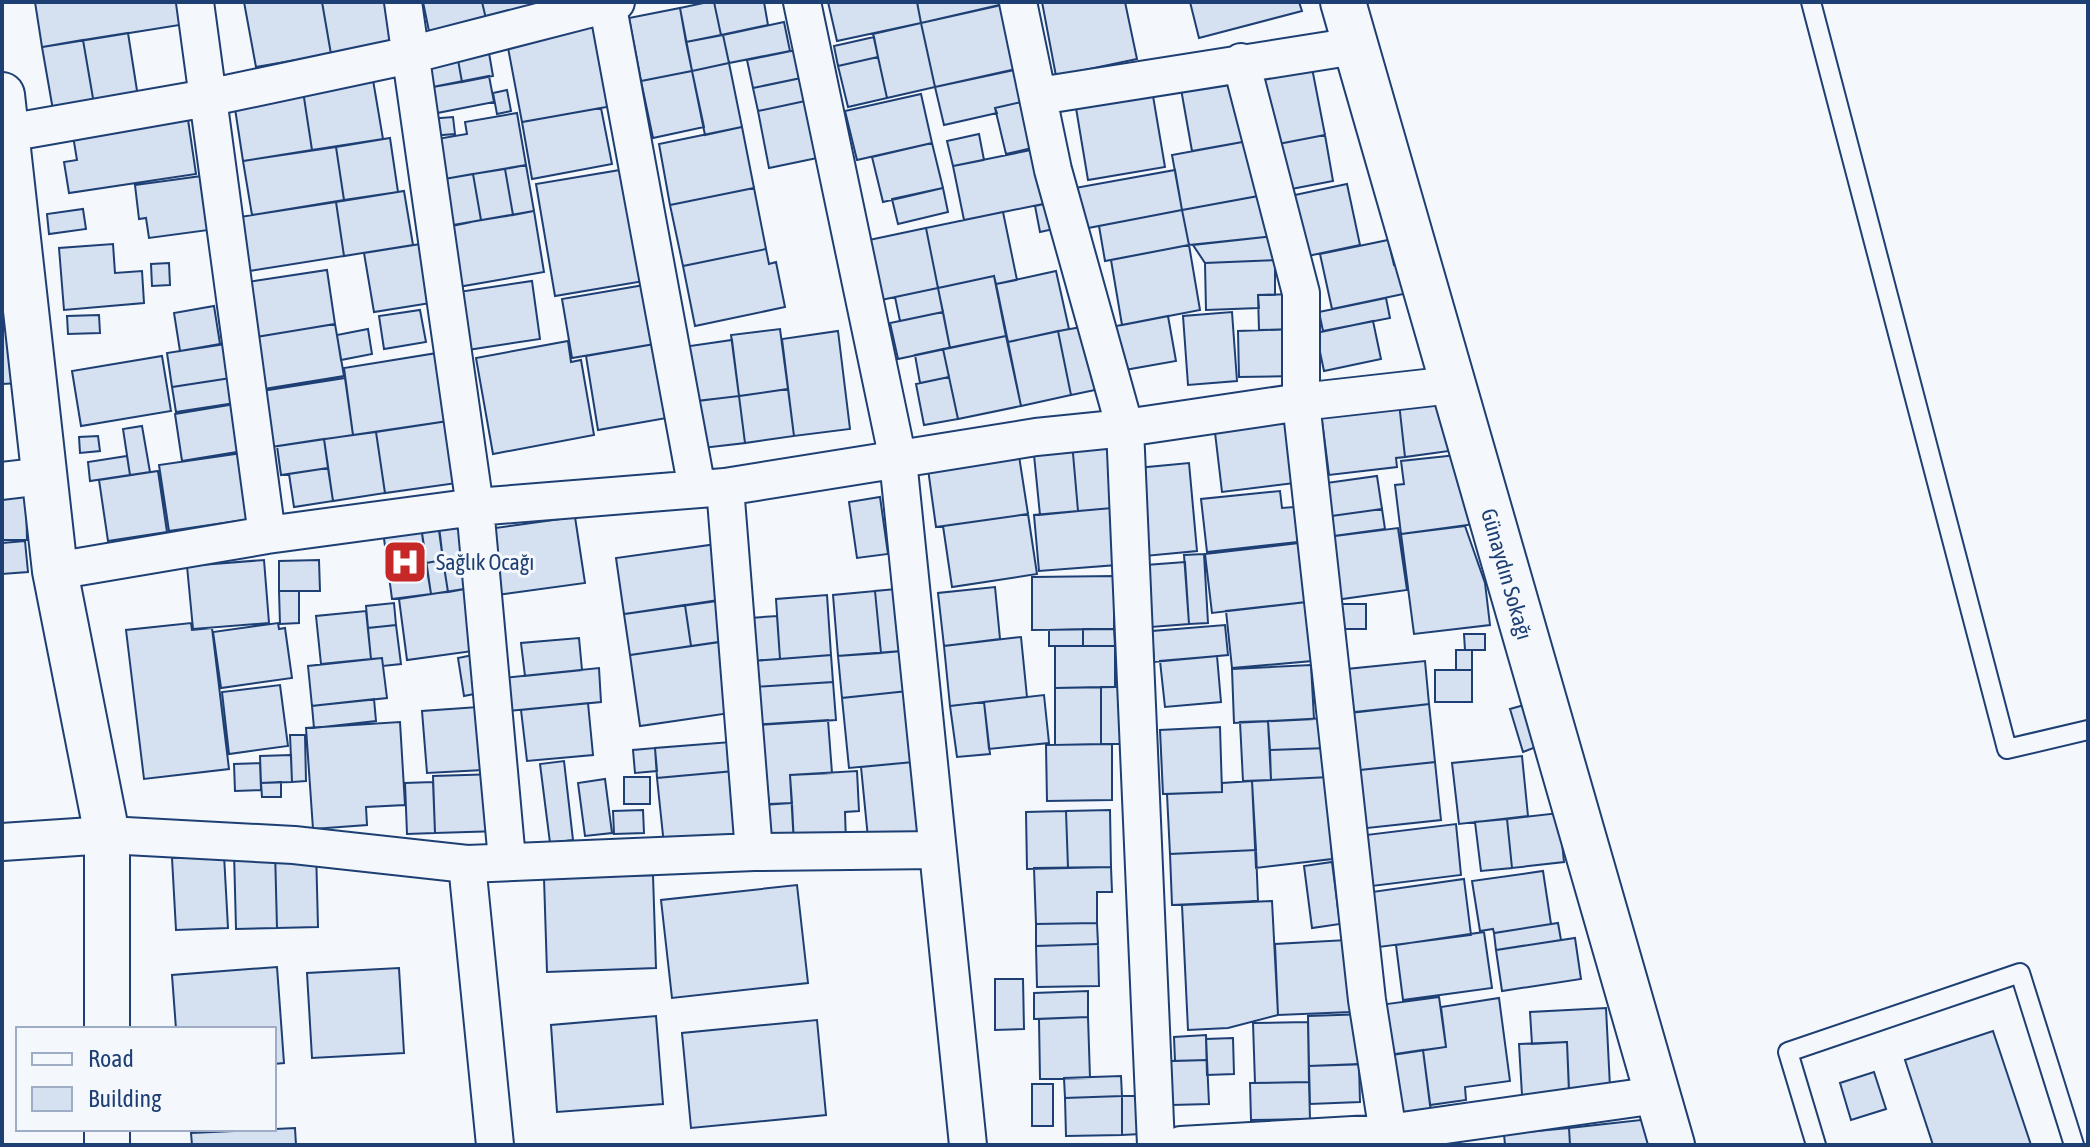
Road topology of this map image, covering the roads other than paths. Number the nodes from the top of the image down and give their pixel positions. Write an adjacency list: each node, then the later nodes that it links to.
1 (195, 2): 12 (street)
2 (403, 2): 9 (street)
3 (610, 2): 9 (street); 19 (street)
4 (802, 2): 17 (street)
5 (1018, 2): 11 (street)
6 (1343, 2): 8 (street, Günaydın Sokağı)
7 (1811, 2): 23 (lane)
8 (1355, 46): 10 (street); 14 (street, Günaydın Sokağı)
9 (410, 55): 12 (street); 20 (street)
10 (1241, 62): 11 (street); 15 (street)
11 (1039, 96): 16 (street)
12 (207, 98): 13 (street); 21 (street)
13 (4, 121): 18 (street)
14 (1452, 385): 15 (street); 31 (street, Günaydın Sokağı)
15 (1301, 402): 16 (street); 32 (street)
16 (1125, 428): 17 (street); 35 (street)
17 (898, 460): 19 (street); 26 (street)
18 (23, 479): 22 (street)
19 (711, 488): 20 (street); 27 (street)
20 (475, 507): 21 (street); 28 (street)
21 (267, 535): 22 (street)
22 (55, 571): 24 (street)
23 (2088, 730)
24 (107, 835): 25 (street); 29 (street); 30 (street)
25 (2, 842)
26 (937, 850): 27 (street); 34 (street)
27 (754, 852): 28 (street)
28 (507, 860): 29 (street)
29 (467, 864): 33 (street)
30 (107, 1027)
31 (1657, 1095): 32 (street); 37 (street, Günaydın Sokağı)
32 (1388, 1133): 36 (street)
33 (495, 1145)
34 (968, 1145)
35 (1156, 1145)
36 (1181, 1145)
37 (1672, 1145)
38 (1816, 1145): 39 (lane)
39 (2074, 1145)

